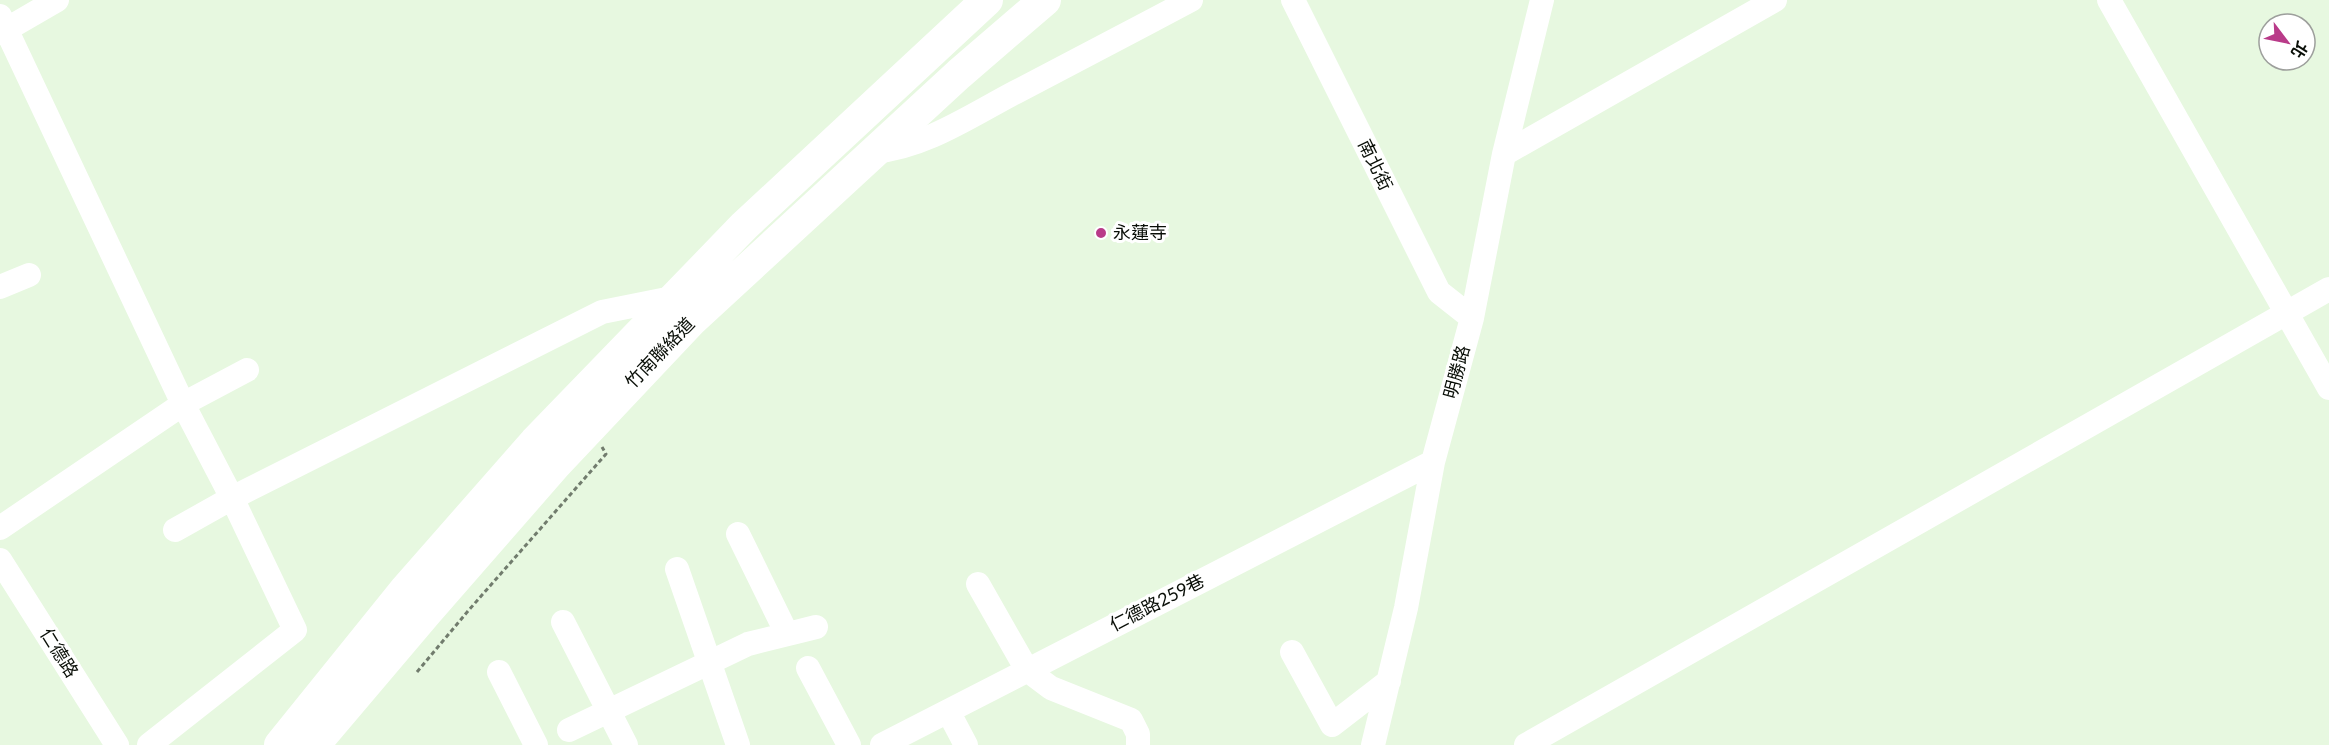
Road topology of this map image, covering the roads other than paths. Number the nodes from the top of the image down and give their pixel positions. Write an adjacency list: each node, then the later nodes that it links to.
1 (57, 0): 9 (street)
2 (987, 0): 17 (main road, 竹南聯絡道)
3 (1045, 0): 10 (main road, 竹南聯絡道)
4 (1191, 0): 11 (street)
5 (1293, 0): 19 (street, 南北街)
6 (1542, 0): 13 (street, 明勝路)
7 (1775, 0): 13 (street)
8 (2109, 0): 18 (street)
9 (2, 26): 22 (street)
10 (959, 74): 11 (street); 12 (main road, 竹南聯絡道)
11 (983, 110): 12 (street)
12 (873, 152): 17 (main road, 竹南聯絡道)
13 (1504, 154): 19 (street, 明勝路)
14 (29, 275): 15 (street)
15 (0, 287)
16 (2329, 289): 18 (street)
17 (681, 310): 24 (street); 45 (main road, 竹南聯絡道); 46 (main road, 竹南聯絡道)
18 (2286, 314): 21 (street); 55 (street)
19 (1472, 318): 23 (street, 明勝路)
20 (247, 370): 22 (street)
21 (2329, 388)
22 (183, 404): 24 (street); 25 (street)
23 (1433, 462): 37 (street, 仁德路259巷); 39 (street, 明勝路)
24 (232, 498): 26 (street); 44 (street)
25 (0, 528)
26 (175, 530)
27 (738, 534): 33 (street)
28 (0, 560): 43 (street, 仁德路)
29 (678, 568): 35 (street)
30 (978, 584): 37 (street)
31 (563, 622): 40 (street)
32 (816, 627): 33 (street)
33 (787, 634): 35 (street)
34 (1292, 652): 39 (street)
35 (711, 662): 40 (street); 49 (street)
36 (808, 668): 50 (street)
37 (1027, 670): 41 (street, 仁德路259巷); 53 (street)
38 (499, 672): 47 (street)
39 (1389, 681): 54 (street, 明勝路)
40 (609, 711): 42 (street); 48 (street)
41 (948, 711): 51 (street, 仁德路259巷); 52 (street)
42 (569, 729)
43 (117, 745)
44 (149, 745)
45 (280, 745)
46 (314, 745)
47 (536, 745)
48 (626, 745)
49 (738, 745)
50 (849, 745)
51 (882, 745)
52 (966, 745)
53 (1138, 745)
54 (1373, 745)
55 (1526, 745)

